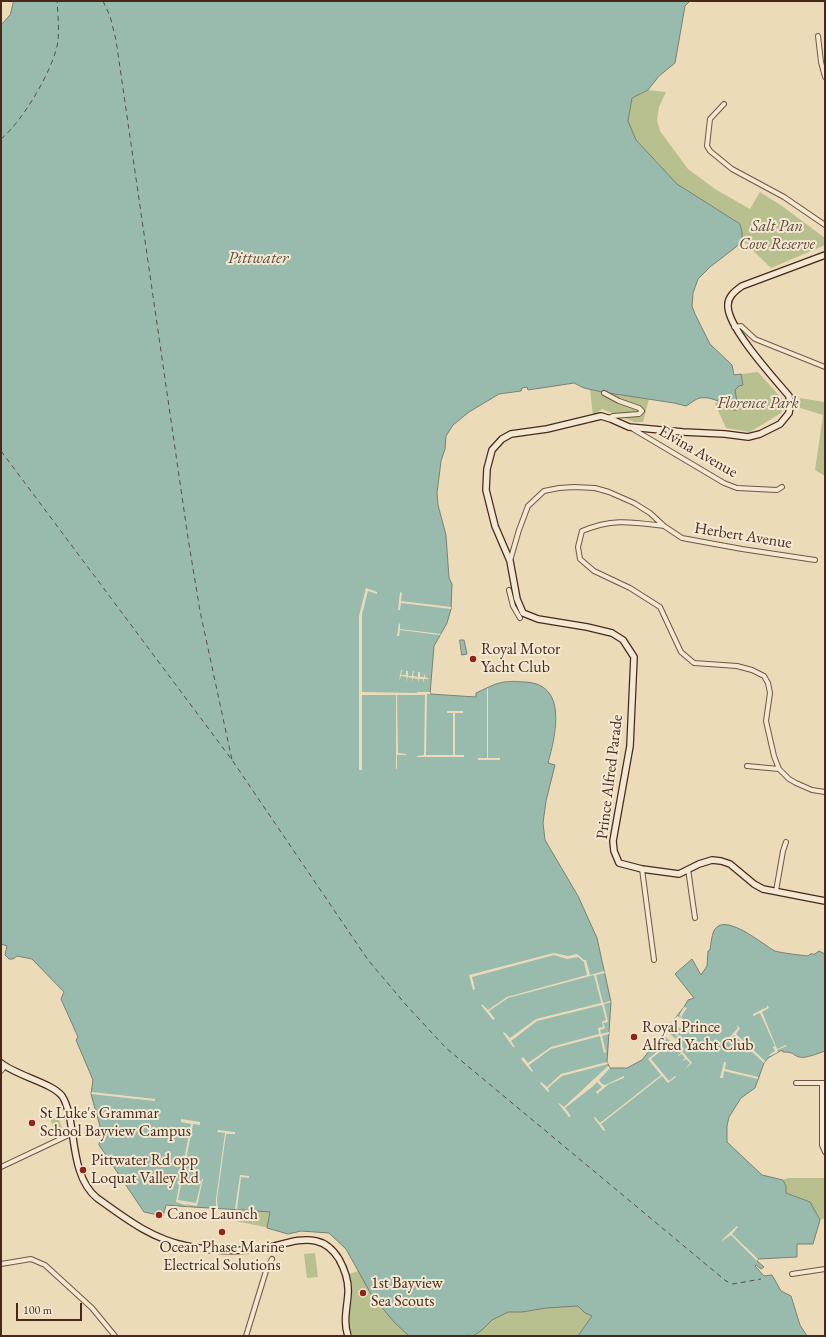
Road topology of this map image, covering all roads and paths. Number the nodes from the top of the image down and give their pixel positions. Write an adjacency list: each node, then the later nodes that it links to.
1 (818, 36): 2 (street)
2 (825, 77)
3 (724, 104): 4 (street)
4 (825, 225)
5 (825, 255): 6 (street, Prince Alfred Parade)
6 (734, 327): 7 (street); 10 (street, Prince Alfred Parade)
7 (825, 366)
8 (604, 393): 9 (street)
9 (609, 418): 10 (street, Prince Alfred Parade); 14 (street, Prince Alfred Parade)
10 (629, 427): 11 (street, Elvina Avenue)
11 (782, 487)
12 (664, 526): 13 (street, Herbert Avenue); 14 (street, Herbert Avenue); 18 (street)
13 (815, 560)
14 (510, 561): 21 (street, Prince Alfred Parade)
15 (509, 590): 16 (street)
16 (520, 618)
17 (747, 766): 18 (street)
18 (780, 769): 19 (street)
19 (825, 792)
20 (786, 842): 23 (street)
21 (642, 869): 22 (street); 26 (street)
22 (688, 869): 23 (street); 25 (street)
23 (776, 891): 24 (street)
24 (825, 901)
25 (695, 918)
26 (654, 960)
27 (2, 1067): 30 (street)
28 (796, 1083): 29 (street)
29 (823, 1083): 31 (street)
30 (73, 1133): 32 (street); 39 (street)
31 (825, 1152)
32 (1, 1167)
33 (272, 1259): 38 (street)
34 (1, 1264): 37 (street)
35 (825, 1269): 36 (street)
36 (792, 1274)
37 (115, 1336)
38 (246, 1336)
39 (348, 1336)

